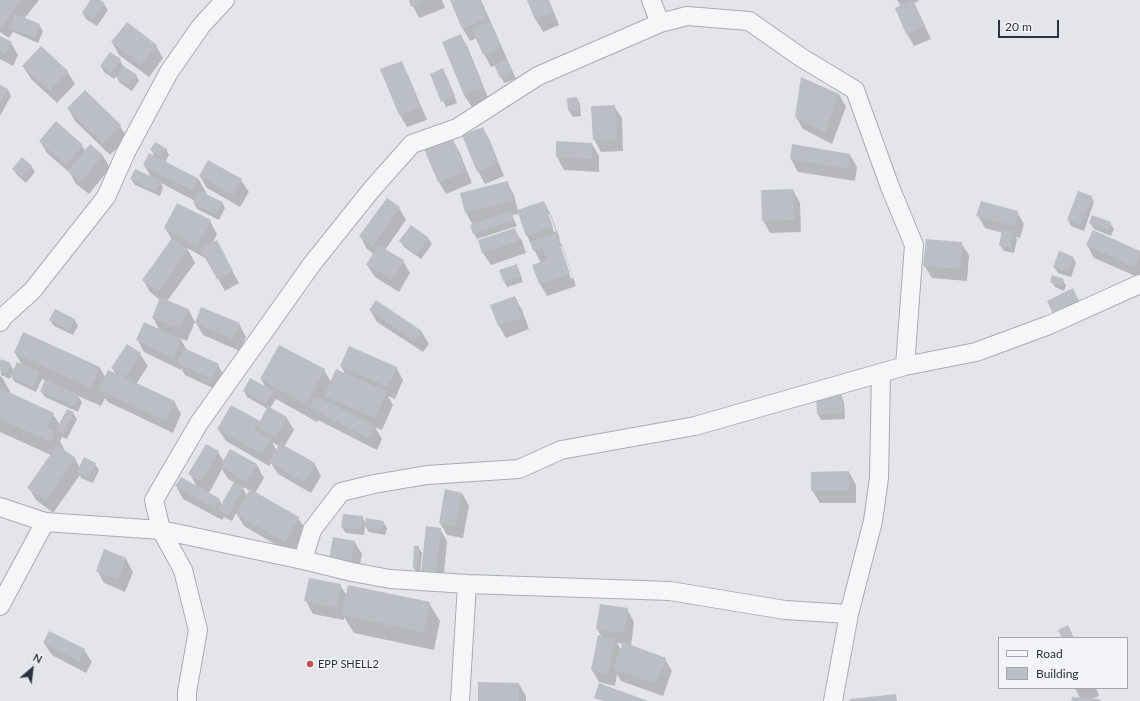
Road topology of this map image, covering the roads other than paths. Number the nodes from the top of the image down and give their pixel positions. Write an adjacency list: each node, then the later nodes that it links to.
1 (225, 0): 5 (street)
2 (651, 0): 3 (street)
3 (660, 23): 6 (street); 10 (street)
4 (1140, 284): 6 (street)
5 (0, 322)
6 (905, 366): 7 (street)
7 (881, 373): 11 (street); 14 (street)
8 (0, 507): 9 (street)
9 (45, 522): 10 (street); 13 (street)
10 (161, 530): 11 (street); 15 (street)
11 (303, 560): 12 (street)
12 (467, 584): 14 (street); 16 (street)
13 (0, 606)
14 (848, 614): 17 (street)
15 (187, 701)
16 (460, 701)
17 (833, 701)

